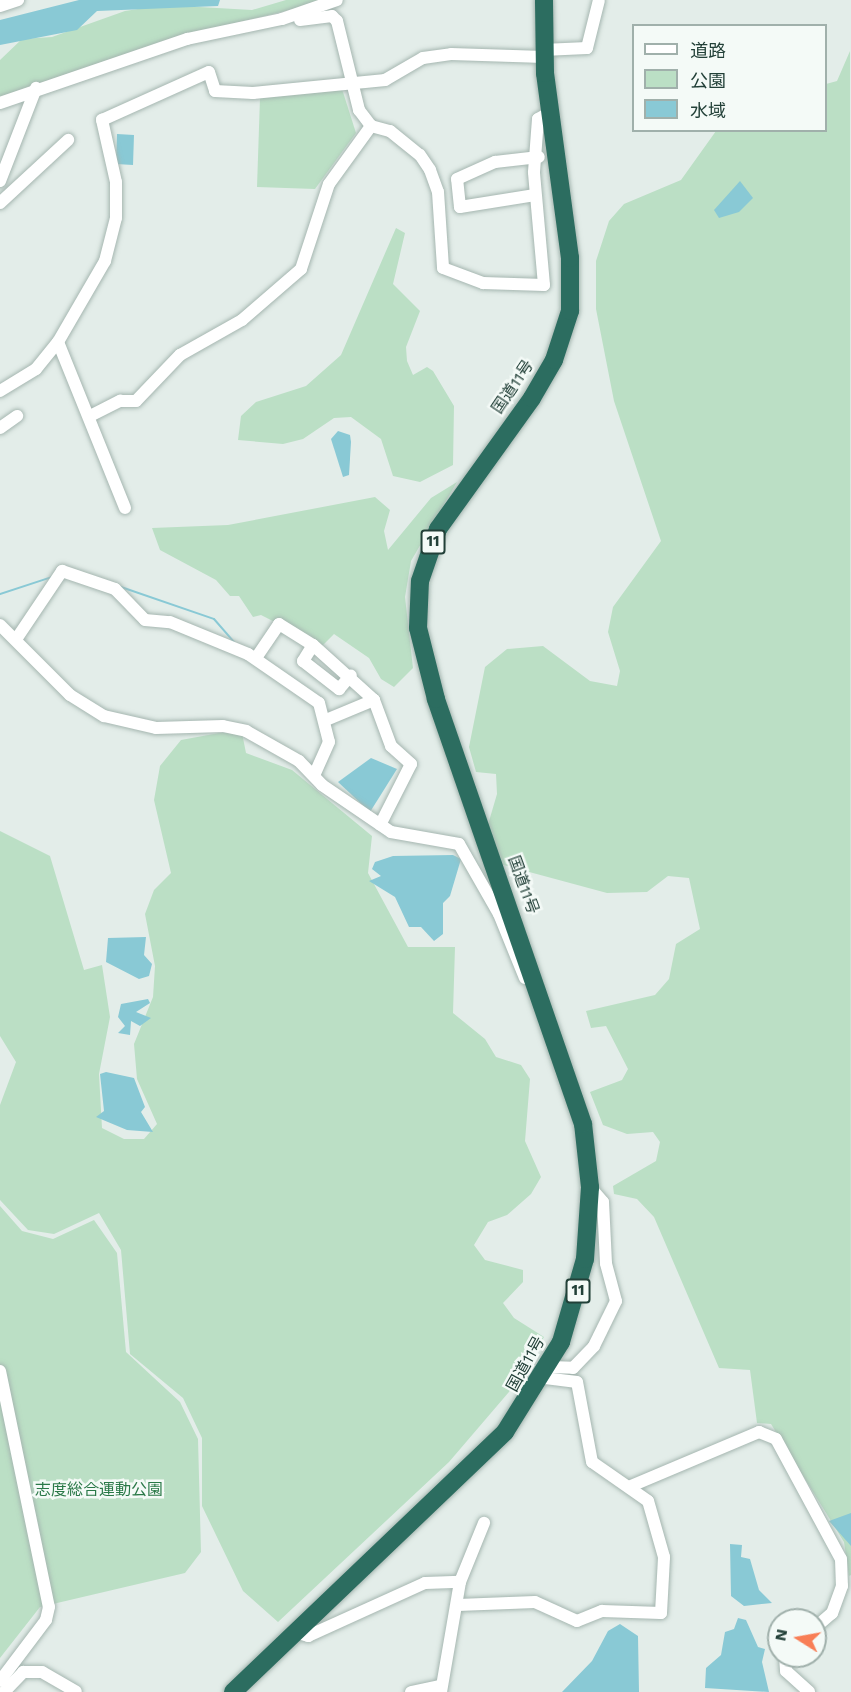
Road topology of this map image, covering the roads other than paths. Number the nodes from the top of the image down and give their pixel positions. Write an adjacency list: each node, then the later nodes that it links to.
1 (18, 0): 5 (street)
2 (337, 0): 6 (street)
3 (544, 0): 7 (highway, 国道11号 / 11)
4 (599, 0): 7 (street)
5 (0, 6)
6 (282, 19): 8 (street); 9 (street)
7 (544, 53): 8 (street); 11 (highway, 国道11号 / 11)
8 (353, 83): 12 (street); 18 (street)
9 (36, 88): 10 (street); 15 (street)
10 (0, 103)
11 (549, 113): 14 (street); 33 (highway, 国道11号 / 11)
12 (371, 126): 16 (street); 21 (street)
13 (68, 140): 17 (street)
14 (539, 157): 16 (street); 16 (street)
15 (0, 181)
16 (535, 195)
17 (0, 203)
18 (58, 342): 19 (street); 21 (street)
19 (0, 391)
20 (17, 416): 22 (street)
21 (90, 416): 23 (street)
22 (0, 428)
23 (125, 508)
24 (0, 625): 25 (street)
25 (17, 638): 27 (street); 31 (street)
26 (313, 645): 27 (street); 28 (street); 28 (street)
27 (256, 658): 30 (street)
28 (351, 675): 29 (street)
29 (374, 700): 30 (street); 32 (street)
30 (326, 720): 31 (street)
31 (315, 773): 32 (street)
32 (380, 825): 33 (street)
33 (537, 981): 34 (highway, 国道11号 / 11)
34 (590, 1187): 36 (highway, 国道11号 / 11); 36 (street)
35 (0, 1371): 44 (street)
36 (546, 1372): 37 (street); 42 (highway, 国道11号 / 11)
37 (631, 1486): 40 (street); 41 (street)
38 (484, 1522): 39 (street)
39 (460, 1582): 40 (street); 42 (street)
40 (458, 1605): 45 (street)
41 (827, 1617)
42 (295, 1632): 48 (highway, 国道11号 / 11)
43 (786, 1668): 50 (street)
44 (0, 1681)
45 (441, 1689): 49 (street)
46 (4, 1692): 47 (street)
47 (76, 1692)
48 (233, 1692)
49 (411, 1692)
50 (809, 1692)

